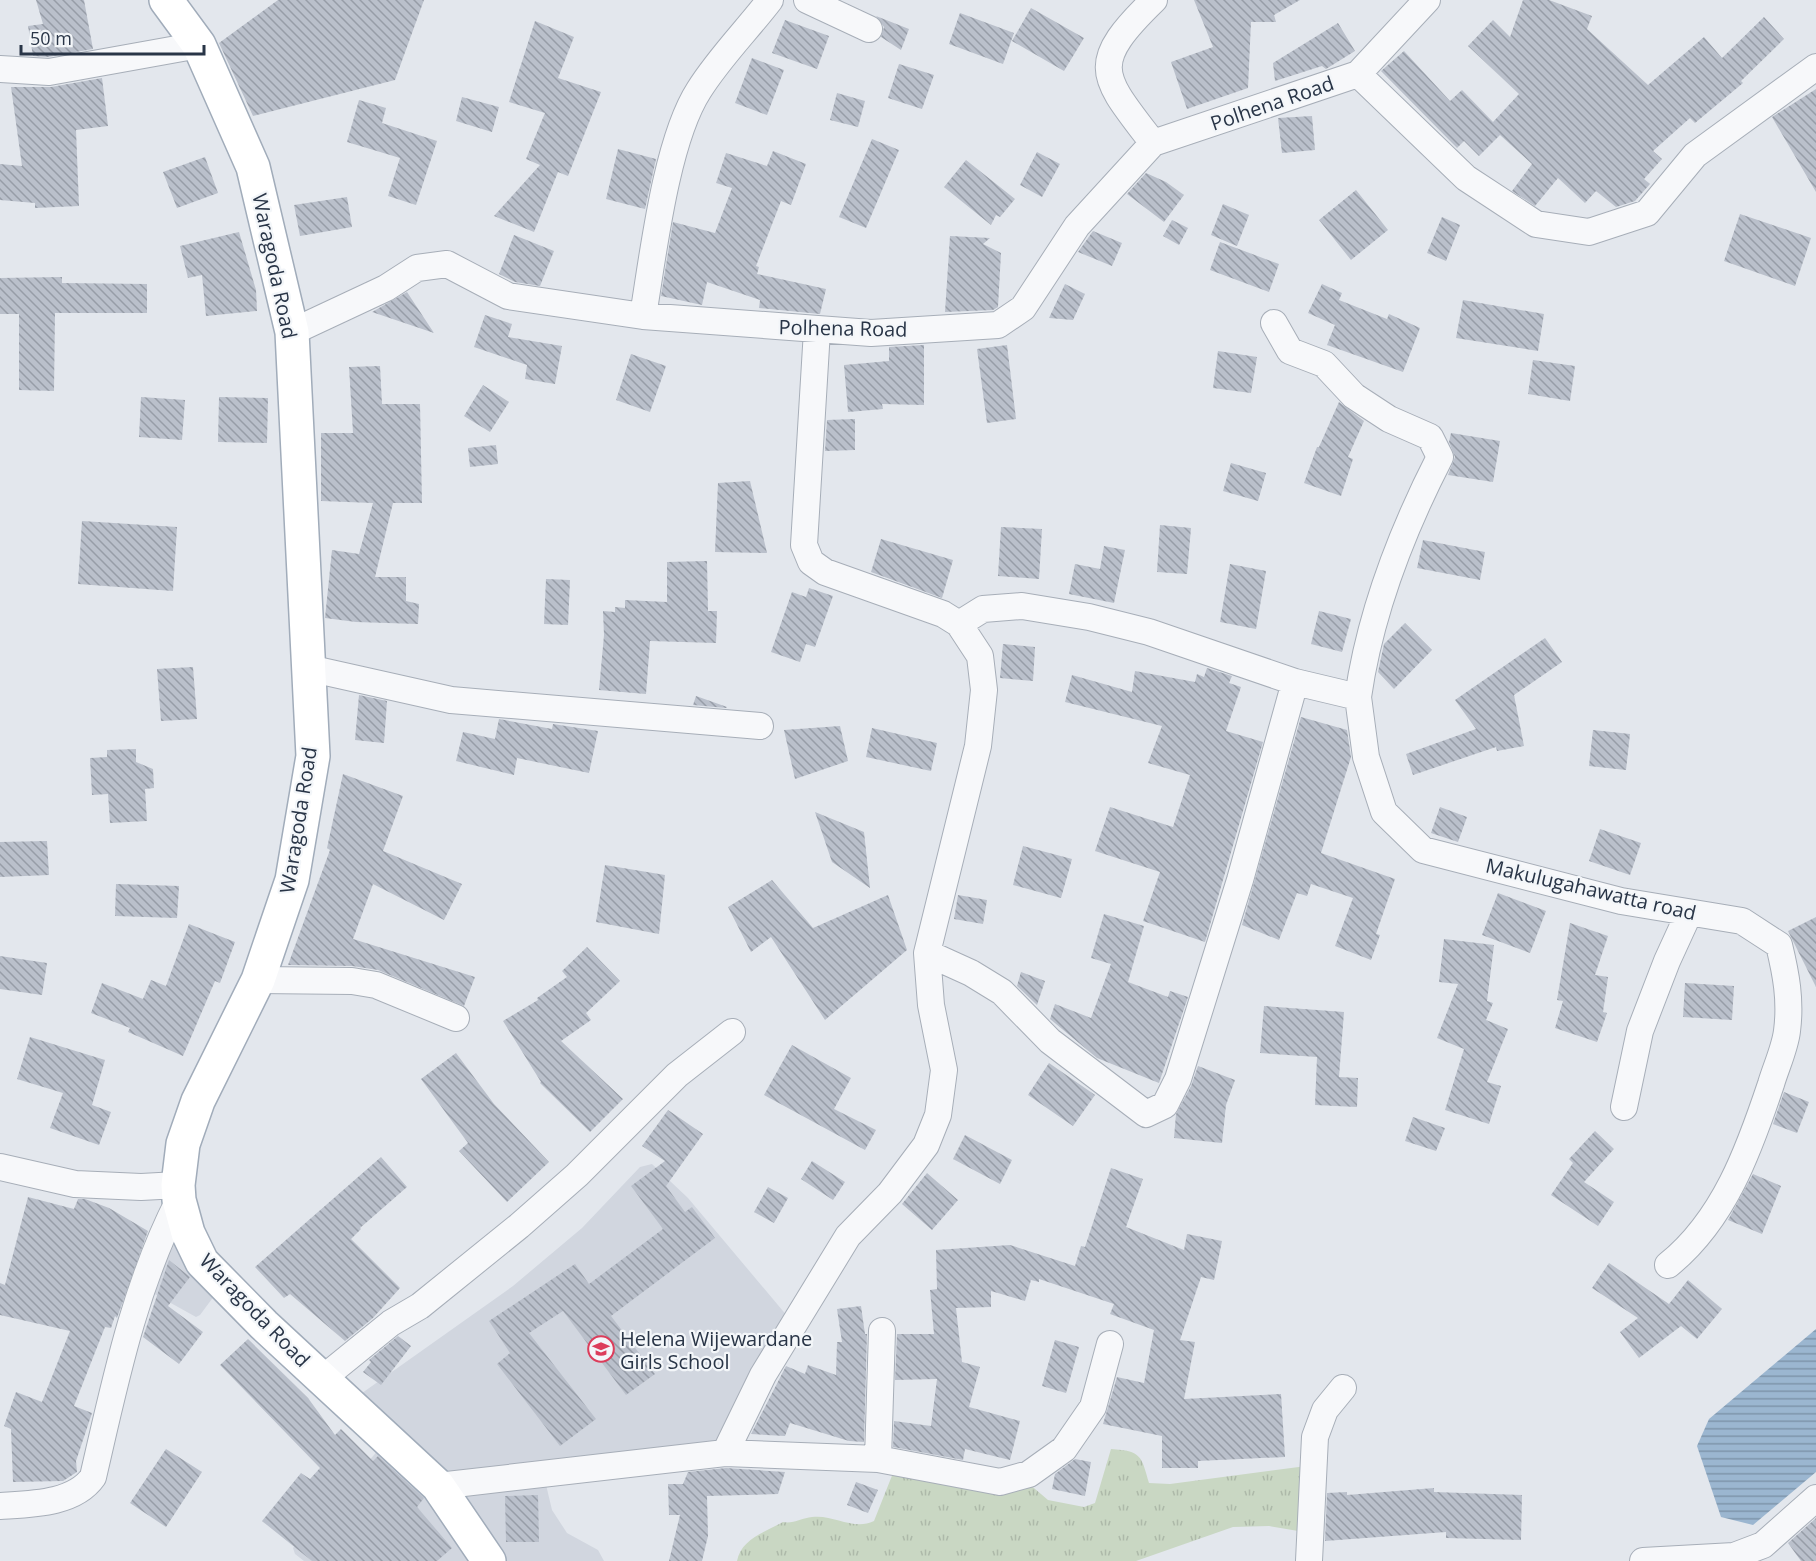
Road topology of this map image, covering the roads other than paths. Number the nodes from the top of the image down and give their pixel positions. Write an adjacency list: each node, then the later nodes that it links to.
1 (166, 0): 7 (main road, Waragoda Road)
2 (770, 0): 12 (street)
3 (807, 0): 6 (street)
4 (1154, 0): 11 (street)
5 (1427, 0): 10 (street, Polhena Road)
6 (868, 29)
7 (199, 45): 9 (street); 15 (main road, Waragoda Road)
8 (1816, 68): 10 (street, Polhena Road)
9 (0, 69)
10 (1358, 74): 11 (street, Polhena Road)
11 (1153, 143): 14 (street, Polhena Road)
12 (643, 316): 14 (street, Polhena Road); 15 (street, Polhena Road)
13 (1274, 323): 19 (street, Makulugahawatta road)
14 (817, 330): 16 (street)
15 (292, 332): 17 (main road, Waragoda Road)
16 (959, 624): 18 (street); 22 (street)
17 (308, 668): 20 (street); 23 (main road, Waragoda Road)
18 (1295, 682): 19 (street); 22 (street)
19 (1358, 697): 21 (street, Makulugahawatta road)
20 (760, 726)
21 (1689, 913): 26 (street); 29 (street, Makulugahawatta road)
22 (927, 953): 34 (street)
23 (258, 980): 24 (street); 28 (main road, Waragoda Road)
24 (456, 1018)
25 (732, 1032): 32 (street)
26 (1624, 1107)
27 (0, 1167): 28 (street)
28 (179, 1192): 32 (main road, Waragoda Road); 38 (street)
29 (1668, 1265)
30 (882, 1332): 35 (street)
31 (1110, 1344): 35 (street)
32 (322, 1379): 36 (main road, Waragoda Road)
33 (1343, 1388): 41 (street)
34 (725, 1453): 35 (street); 36 (street)
35 (878, 1460)
36 (438, 1485): 40 (main road, Waragoda Road)
37 (1816, 1498): 39 (street)
38 (0, 1506)
39 (1740, 1559): 42 (street)
40 (489, 1561)
41 (1309, 1561)
42 (1643, 1561)

